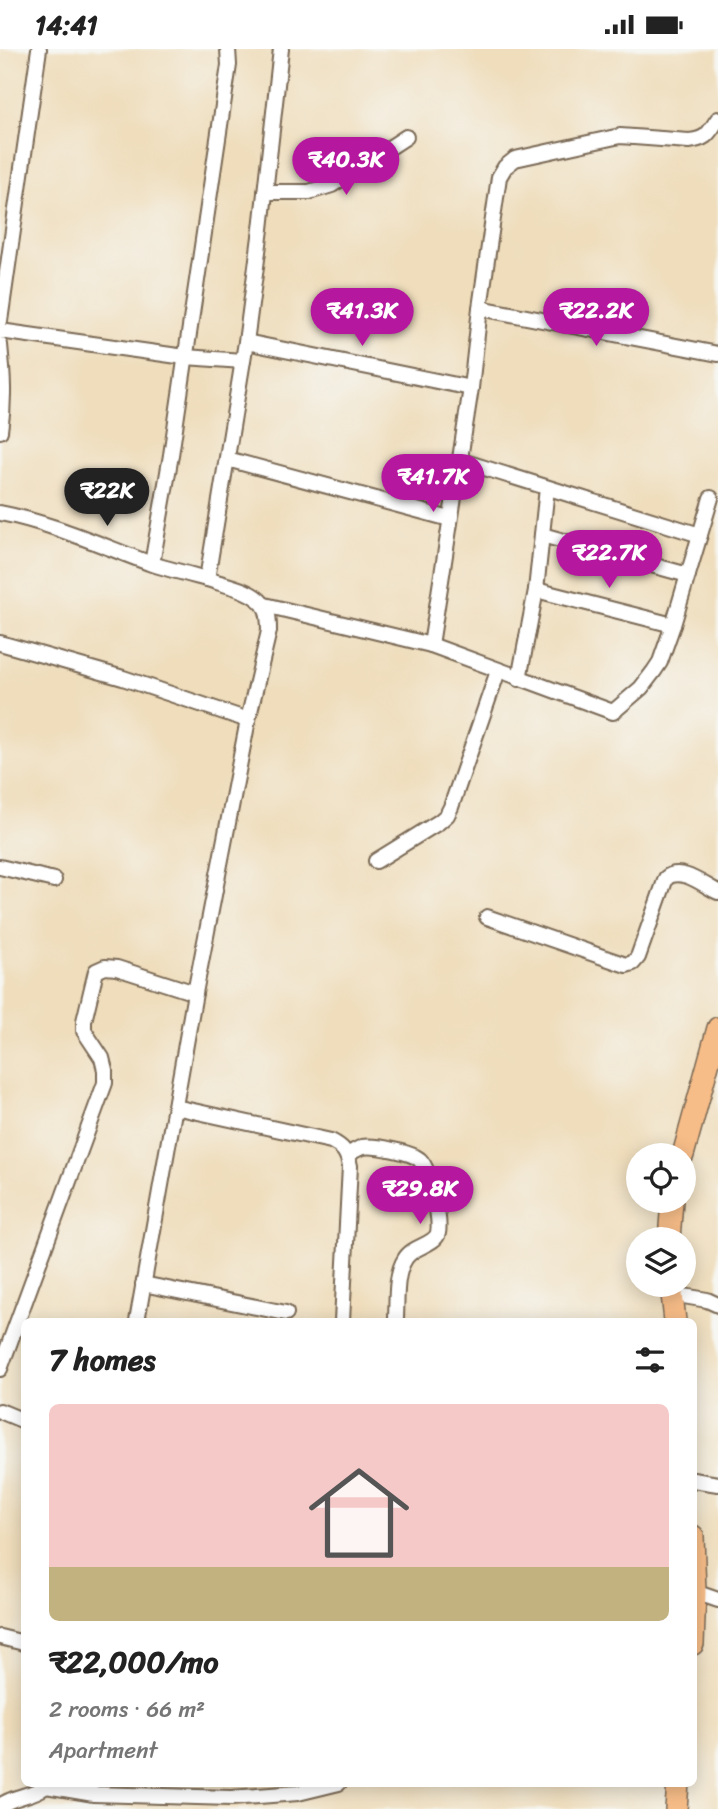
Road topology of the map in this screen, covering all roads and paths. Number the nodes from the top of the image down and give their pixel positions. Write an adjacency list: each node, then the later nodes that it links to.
1 (39, 49): 8 (street)
2 (228, 49): 13 (street)
3 (281, 49): 6 (street)
4 (718, 119): 7 (street)
5 (406, 137): 6 (street)
6 (265, 192): 10 (street)
7 (480, 308): 12 (street); 15 (street)
8 (0, 321)
9 (0, 331): 13 (street)
10 (246, 342): 14 (street); 15 (street)
11 (0, 345): 16 (street)
12 (718, 353)
13 (185, 356): 14 (street); 25 (street)
14 (243, 361): 17 (street)
15 (471, 388): 18 (street)
16 (0, 431)
17 (227, 459): 22 (street); 27 (street)
18 (459, 460): 19 (street); 22 (street)
19 (547, 488): 23 (street); 24 (street)
20 (711, 498): 24 (street)
21 (0, 513): 25 (street)
22 (450, 519): 32 (street)
23 (542, 535): 26 (street); 28 (street)
24 (700, 535): 26 (street)
25 (152, 563): 27 (street)
26 (688, 575): 30 (street)
27 (207, 579): 29 (street)
28 (536, 590): 30 (street); 34 (street)
29 (265, 605): 32 (street); 35 (street)
30 (673, 625): 34 (street)
31 (0, 643): 35 (street)
32 (431, 645): 33 (street)
33 (498, 670): 34 (street); 36 (street)
34 (520, 679)
35 (248, 720): 41 (street)
36 (376, 861)
37 (0, 867): 38 (street)
38 (54, 880)
39 (718, 892): 40 (street)
40 (487, 917)
41 (195, 993): 43 (street); 55 (street)
42 (718, 1030): 44 (main road)
43 (175, 1107): 45 (street); 46 (street)
44 (686, 1143)
45 (348, 1154): 52 (street); 53 (street)
46 (143, 1284): 50 (street); 51 (street)
47 (672, 1297): 54 (main road)
48 (696, 1297): 49 (street)
49 (718, 1305)
50 (286, 1313)
51 (137, 1318)
52 (342, 1318)
53 (396, 1318)
54 (675, 1318)
55 (0, 1369)
56 (0, 1411): 57 (street)
57 (21, 1421)
58 (697, 1481): 59 (street)
59 (718, 1484)
60 (697, 1593): 61 (street)
61 (718, 1599)
62 (0, 1637): 63 (street)
63 (21, 1642)
64 (44, 1787): 68 (street)
65 (57, 1787): 66 (street)
66 (328, 1787)
67 (678, 1787): 69 (main road)
68 (0, 1806)
69 (676, 1809)

